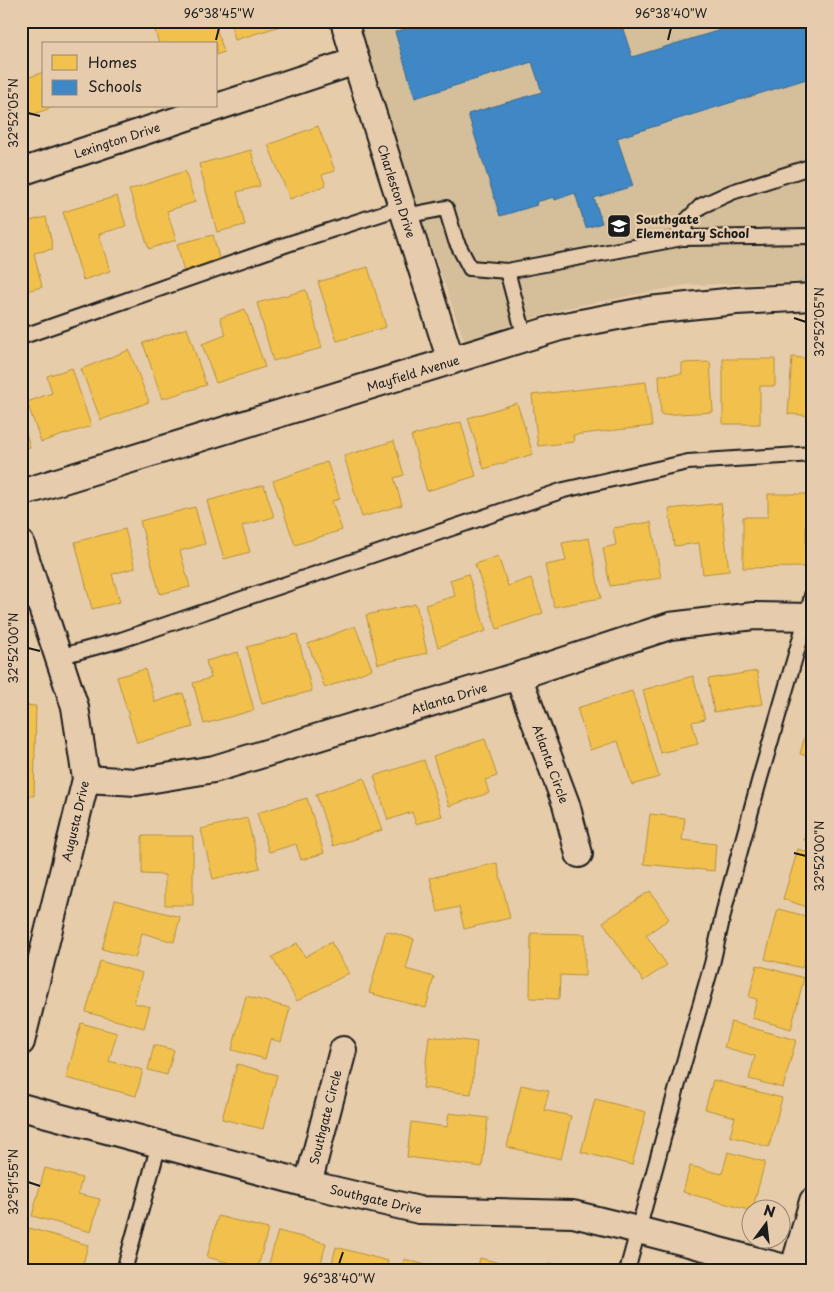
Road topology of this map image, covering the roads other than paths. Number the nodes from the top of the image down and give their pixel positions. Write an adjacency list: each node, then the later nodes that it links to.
1 (344, 21): 2 (street, Charleston Drive)
2 (356, 61): 3 (street, Lexington Drive); 7 (street, Charleston Drive)
3 (218, 107)
4 (214, 108): 6 (street, Lexington Drive)
5 (813, 166): 9 (lane)
6 (21, 172)
7 (404, 212): 10 (lane); 12 (lane); 14 (street, Charleston Drive)
8 (813, 236): 9 (lane)
9 (682, 238): 10 (lane)
10 (507, 271): 13 (lane)
11 (813, 297): 13 (street, Mayfield Avenue)
12 (21, 337)
13 (526, 338): 14 (street, Mayfield Avenue)
14 (451, 361): 16 (street, Mayfield Avenue)
15 (813, 454): 19 (lane)
16 (21, 493)
17 (21, 544): 19 (street, Augusta Drive)
18 (811, 608): 20 (street, Atlanta Drive); 29 (lane)
19 (58, 657): 21 (street, Augusta Drive)
20 (518, 676): 21 (street, Atlanta Drive); 22 (street, Atlanta Circle)
21 (86, 780): 23 (street, Augusta Drive)
22 (579, 854)
23 (21, 1042)
24 (343, 1050): 27 (street, Southgate Circle)
25 (21, 1107): 26 (street, Southgate Drive)
26 (159, 1144): 27 (street, Southgate Drive); 30 (lane)
27 (308, 1184): 29 (street, Southgate Drive)
28 (813, 1201): 32 (street)
29 (638, 1230): 31 (lane); 32 (street, Southgate Drive)
30 (124, 1271)
31 (627, 1271)
32 (793, 1271)

